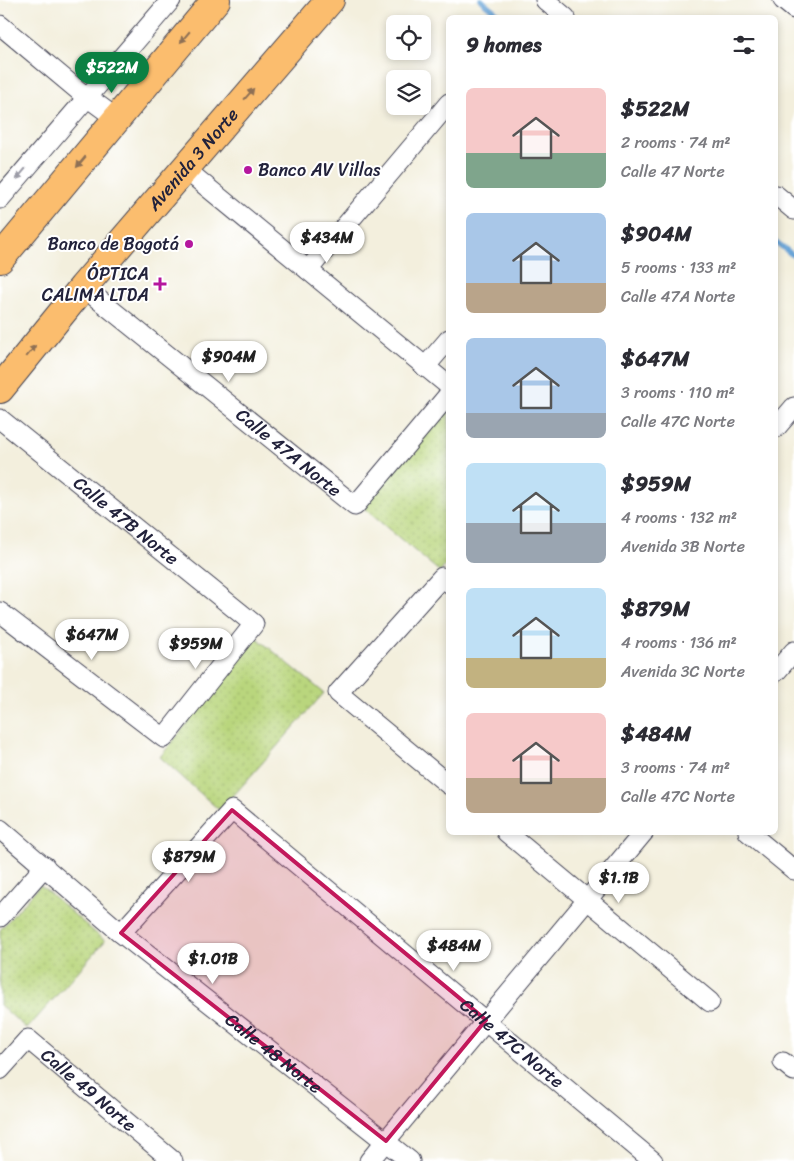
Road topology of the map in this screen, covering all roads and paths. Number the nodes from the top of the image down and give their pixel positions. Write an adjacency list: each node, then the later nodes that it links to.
1 (171, 0): 9 (street)
2 (216, 0): 11 (main road, one-way to 11)
3 (330, 0): 12 (main road, Avenida 3 Norte, one-way to 3)
4 (545, 0): 7 (street)
5 (783, 0): 6 (street)
6 (794, 9)
7 (562, 15)
8 (0, 25): 9 (street)
9 (86, 97): 11 (street); 14 (street, one-way to 14)
10 (446, 107): 17 (street)
11 (117, 119): 16 (main road, one-way to 16)
12 (185, 169): 17 (street); 18 (main road, Avenida 3 Norte)
13 (778, 197): 15 (street)
14 (0, 199)
15 (794, 210)
16 (0, 259)
17 (308, 270): 20 (street)
18 (83, 287): 22 (main road, Avenida 3 Norte, one-way to 18); 23 (street, Calle 47A Norte)
19 (446, 342): 20 (street)
20 (425, 367): 21 (street)
21 (446, 384)
22 (0, 389)
23 (446, 398)
24 (794, 407): 26 (street)
25 (0, 419): 28 (street, Calle 47B Norte)
26 (778, 426)
27 (445, 580): 29 (street)
28 (0, 612)
29 (446, 783)
30 (0, 829): 34 (street, Calle 48 Norte)
31 (510, 835): 36 (street)
32 (642, 835): 36 (street)
33 (752, 835): 35 (street)
34 (46, 866): 37 (street); 38 (street, Calle 48 Norte)
35 (794, 870)
36 (588, 900): 39 (street); 40 (street)
37 (0, 917)
38 (121, 933): 40 (street, Calle 47C Norte); 42 (street, Calle 48 Norte)
39 (710, 1002)
40 (486, 1020): 42 (street); 46 (street, Calle 47C Norte)
41 (0, 1070): 43 (street, Calle 49 Norte)
42 (386, 1141): 44 (street); 45 (street, Calle 48 Norte)
43 (173, 1161)
44 (369, 1161)
45 (410, 1161)
46 (653, 1161)

